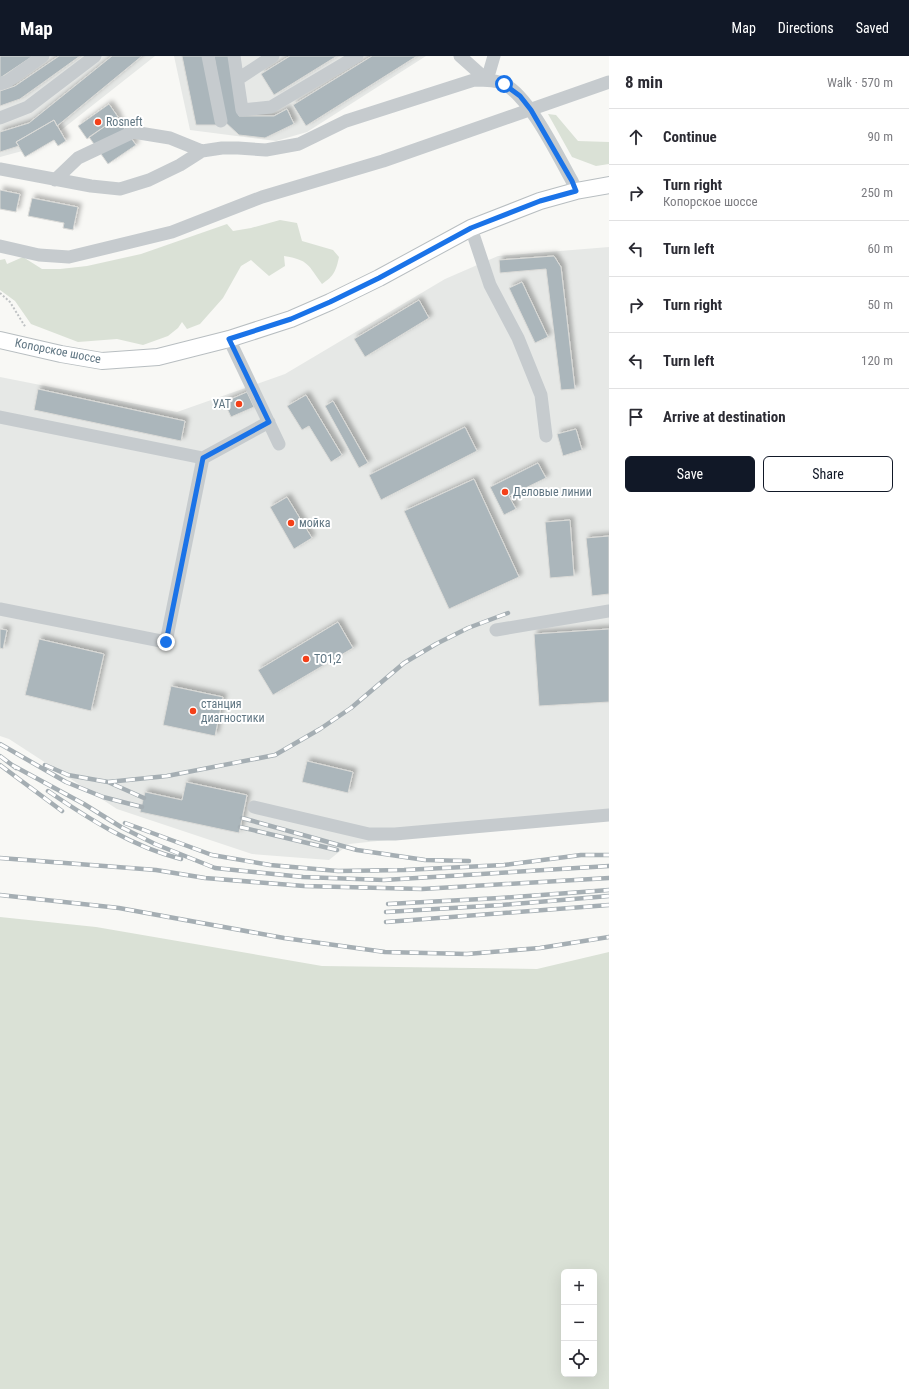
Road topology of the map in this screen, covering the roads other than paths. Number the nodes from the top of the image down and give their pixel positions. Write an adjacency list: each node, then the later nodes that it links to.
1 (43, 56): 12 (street)
2 (95, 56): 14 (street)
3 (208, 56): 15 (street)
4 (234, 56): 9 (street)
5 (273, 56): 9 (street)
6 (357, 56): 9 (street)
7 (460, 56): 10 (street)
8 (494, 56): 10 (street)
9 (238, 79)
10 (487, 80): 13 (street); 16 (street)
11 (609, 81): 13 (street)
12 (0, 84)
13 (531, 110): 20 (street); 22 (street)
14 (0, 118)
15 (221, 121)
16 (202, 151): 18 (street); 18 (street)
17 (0, 169): 18 (street)
18 (55, 180)
19 (609, 186): 20 (main road, Копорское шоссе)
20 (576, 191): 21 (main road, Копорское шоссе)
21 (471, 228): 23 (main road, Копорское шоссе); 27 (street)
22 (0, 246)
23 (229, 339): 24 (main road, Копорское шоссе); 26 (street)
24 (0, 340)
25 (0, 417): 29 (street)
26 (269, 422): 28 (street); 29 (street)
27 (546, 436)
28 (279, 444)
29 (203, 458): 30 (street)
30 (0, 609)
31 (609, 611): 32 (street)
32 (496, 630)
33 (254, 807): 34 (street)
34 (609, 815)

